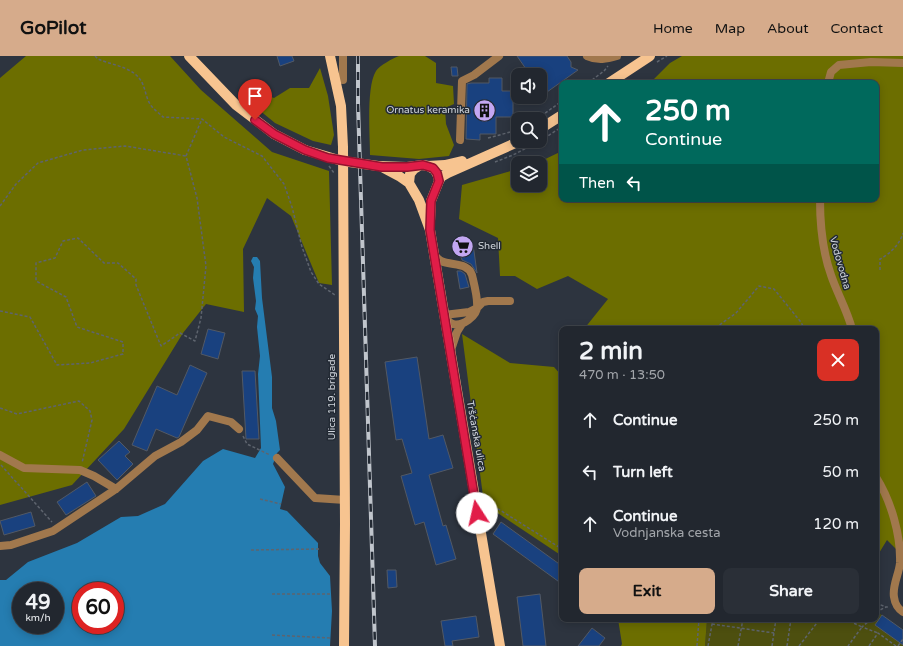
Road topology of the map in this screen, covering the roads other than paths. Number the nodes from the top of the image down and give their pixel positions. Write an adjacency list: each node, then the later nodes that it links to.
1 (189, 56): 17 (main road, bridge)
2 (500, 56): 14 (street)
3 (587, 56): 4 (street)
4 (617, 56)
5 (650, 56): 10 (main road)
6 (343, 57): 7 (street); 9 (street)
7 (331, 59): 37 (main road, Ulica 119. brigade)
8 (903, 63): 11 (street)
9 (344, 80)
10 (614, 80)
11 (829, 80)
12 (559, 117): 13 (main road)
13 (547, 125)
14 (460, 140)
15 (511, 145): 16 (main road)
16 (480, 158): 18 (main road); 19 (main road)
17 (380, 166): 18 (main road); 20 (main road)
18 (424, 166): 19 (main road); 20 (main road)
19 (439, 181): 22 (main road)
20 (409, 183): 21 (main road)
21 (415, 192): 22 (main road); 24 (main road)
22 (434, 192): 24 (main road)
23 (820, 202): 30 (street, Vodovodna)
24 (430, 230): 25 (main road, Tršćanska ulica)
25 (434, 255): 27 (street); 28 (main road, Tršćanska ulica)
26 (510, 301): 27 (street)
27 (477, 308): 28 (street); 29 (street)
28 (444, 315): 29 (street); 31 (main road, Tršćanska ulica)
29 (462, 324): 31 (street)
30 (851, 326)
31 (450, 355): 41 (main road, Tršćanska ulica)
32 (239, 429): 36 (street)
33 (0, 455): 36 (street)
34 (277, 458): 37 (street)
35 (879, 482): 39 (street)
36 (116, 489): 38 (street)
37 (345, 500): 40 (main road, Ulica 119. brigade)
38 (0, 546)
39 (900, 610)
40 (344, 646)
41 (500, 646)

